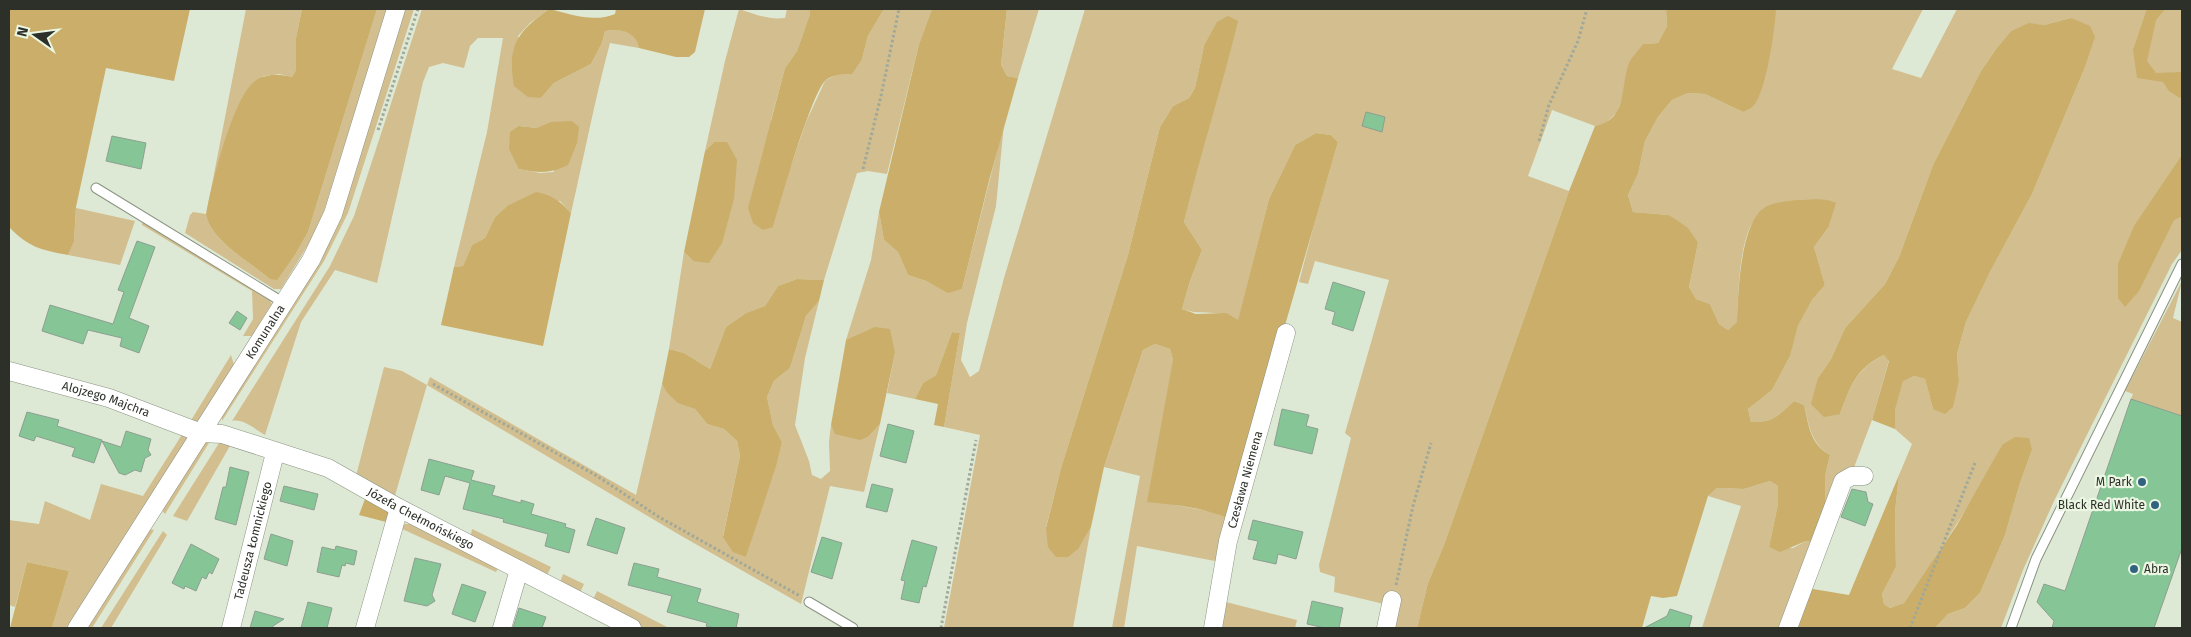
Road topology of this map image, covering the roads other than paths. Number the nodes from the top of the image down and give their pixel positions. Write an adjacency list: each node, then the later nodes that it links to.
1 (396, 9): 4 (street, Komunalna)
2 (96, 188): 4 (lane)
3 (2182, 264): 23 (lane)
4 (284, 303): 7 (street, Komunalna)
5 (1286, 332): 20 (street, Czesława Niemena)
6 (9, 371): 7 (street, Alojzego Majchra)
7 (201, 433): 8 (street, Józefa Chełmońskiego); 14 (street, Komunalna)
8 (275, 453): 10 (street, Józefa Chełmońskiego); 15 (street, Tadeusza Łomnickiego)
9 (1864, 476): 22 (street)
10 (399, 508): 11 (street, Józefa Chełmońskiego); 16 (street)
11 (519, 570): 17 (street); 18 (street, Józefa Chełmońskiego)
12 (1392, 600): 21 (street)
13 (809, 602): 19 (lane)
14 (77, 628)
15 (231, 628)
16 (364, 628)
17 (502, 628)
18 (632, 628)
19 (853, 628)
20 (1213, 628)
21 (1386, 628)
22 (1788, 628)
23 (2011, 628)

